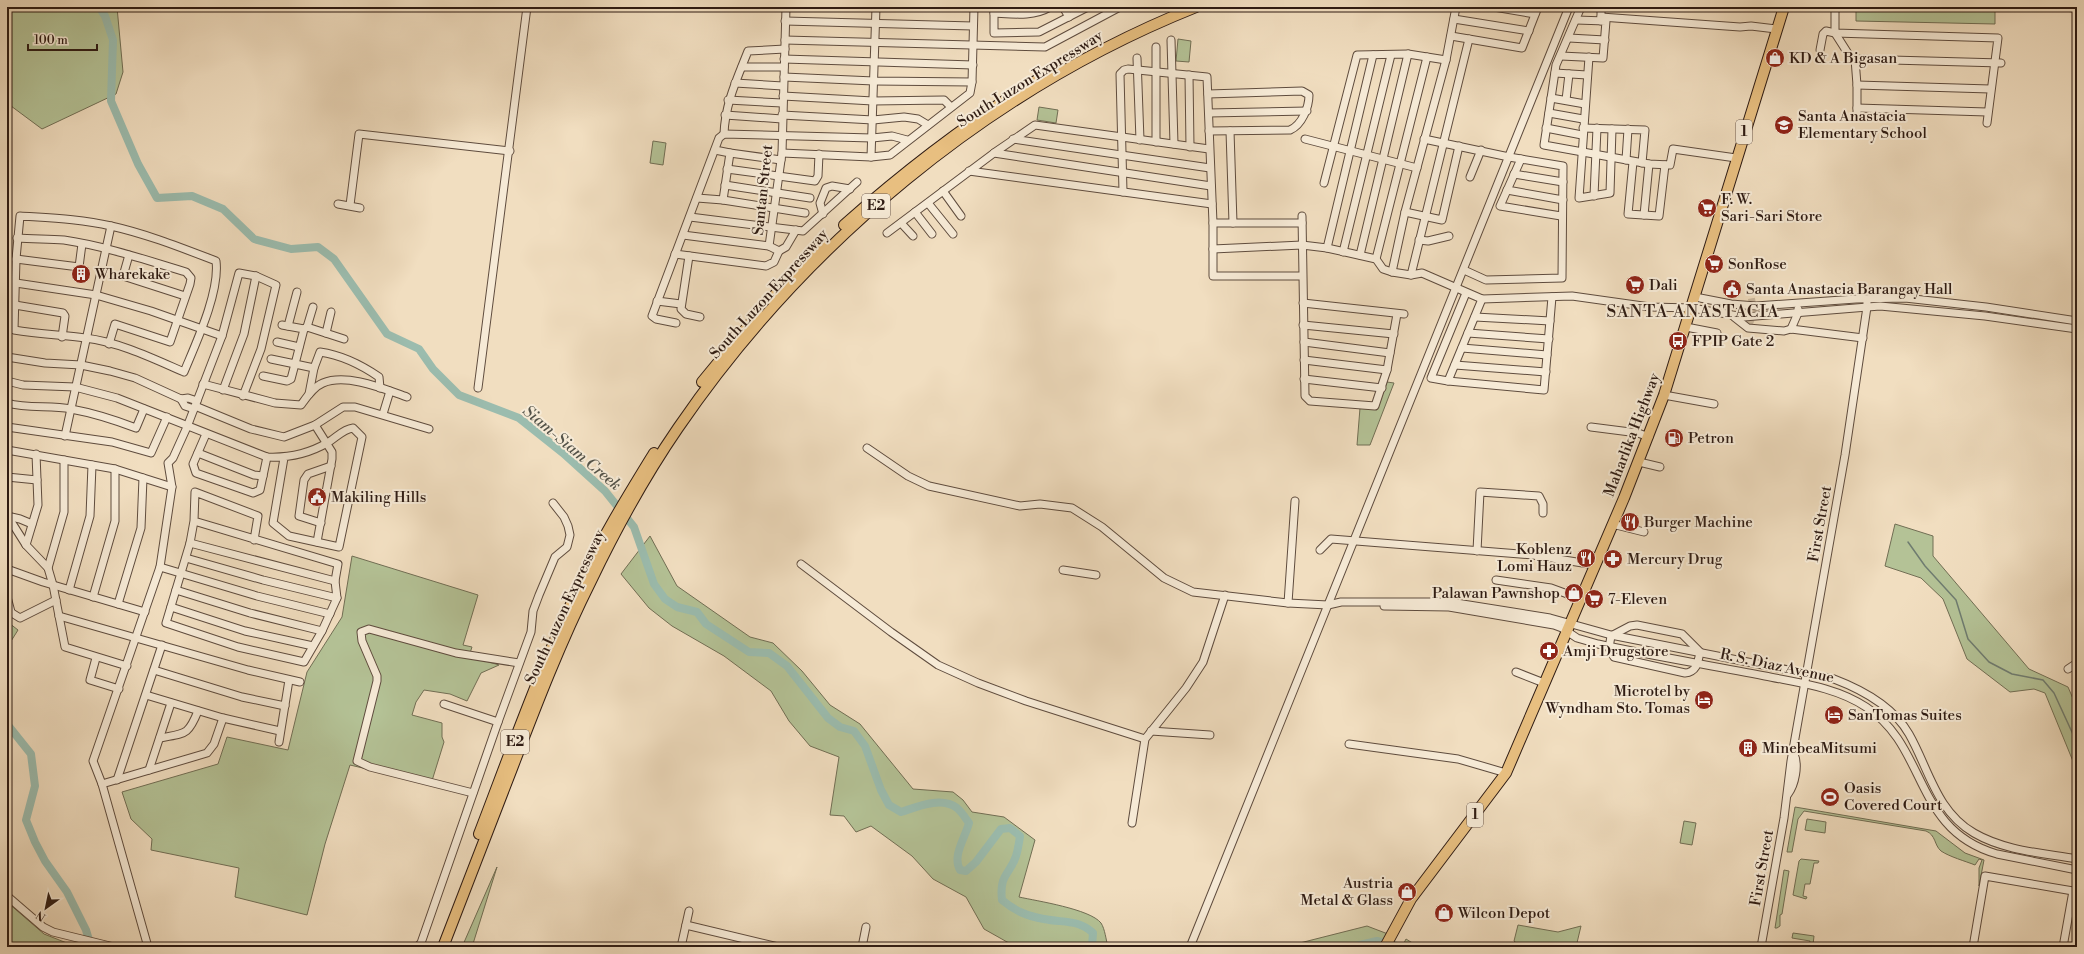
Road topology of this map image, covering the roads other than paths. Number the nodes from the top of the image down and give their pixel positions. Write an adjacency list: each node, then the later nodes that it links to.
1 (526, 7): 116 (street)
2 (786, 7): 27 (street, Santan Street)
3 (876, 7): 28 (street)
4 (974, 7): 29 (street)
5 (1050, 7): 21 (street)
6 (1064, 7): 23 (street)
7 (1088, 7): 23 (street)
8 (1120, 7): 40 (street)
9 (1179, 7): 321 (highway, South Luzon Expressway / E2)
10 (1196, 7): 321 (highway, South Luzon Expressway / E2)
11 (1456, 7): 24 (street)
12 (1494, 7): 22 (street)
13 (1538, 7): 22 (street)
14 (1569, 7): 127 (street)
15 (1581, 7): 26 (street)
16 (1601, 7): 25 (street)
17 (1784, 7): 30 (highway, Maharlika Highway / 1)
18 (1835, 7): 32 (street)
19 (2061, 7): 20 (street)
20 (2077, 8)
21 (994, 10): 23 (street)
22 (1535, 14): 31 (street)
23 (1069, 17)
24 (1454, 19): 31 (street); 33 (street)
25 (1601, 19): 26 (street); 30 (street); 38 (street)
26 (1576, 20): 34 (street)
27 (785, 21): 28 (street); 36 (street, Santan Street)
28 (876, 24): 29 (street); 39 (street)
29 (973, 26): 40 (street)
30 (1776, 29): 129 (highway, Maharlika Highway / 1)
31 (1529, 31): 35 (street)
32 (1835, 33): 43 (street); 52 (street); 55 (street)
33 (1451, 36): 35 (street); 53 (street)
34 (1569, 38): 38 (street); 47 (street)
35 (1470, 39): 108 (street)
36 (785, 40): 39 (street); 42 (street, Santan Street)
37 (1171, 40): 62 (street)
38 (1605, 40): 50 (street)
39 (875, 43): 40 (street); 54 (street)
40 (973, 45): 56 (street)
41 (1156, 47): 60 (street)
42 (785, 49): 51 (street, Santan Street); 57 (street)
43 (1820, 50)
44 (1408, 54): 46 (street); 48 (street); 130 (street)
45 (1373, 55): 46 (street); 112 (street); 117 (street)
46 (1391, 55): 124 (street)
47 (1561, 56): 50 (street); 61 (street)
48 (1427, 57): 53 (street); 133 (street)
49 (1137, 58): 59 (street)
50 (1589, 58): 65 (street)
51 (784, 59): 54 (street); 58 (street, Santan Street)
52 (1855, 59): 55 (street); 70 (street)
53 (1446, 60): 104 (street)
54 (874, 62): 56 (street); 67 (street)
55 (1998, 63): 72 (street)
56 (973, 65): 68 (street)
57 (742, 67): 58 (street); 69 (street)
58 (784, 67): 66 (street, Santan Street)
59 (1138, 70): 60 (street); 100 (street); 106 (street)
60 (1156, 72): 62 (street); 107 (street)
61 (1555, 73): 63 (street); 74 (street)
62 (1172, 74): 64 (street); 109 (street)
63 (1569, 74): 65 (street); 77 (street)
64 (1189, 75): 73 (street); 111 (street)
65 (1587, 75): 79 (street)
66 (784, 76): 67 (street); 71 (street, Santan Street)
67 (874, 81): 68 (street); 78 (street)
68 (972, 82): 80 (street)
69 (735, 83): 71 (street); 75 (street)
70 (1857, 85): 72 (street); 82 (street)
71 (783, 86): 76 (street, Santan Street)
72 (1990, 89): 82 (street)
73 (1208, 94): 81 (street); 83 (street)
74 (1551, 98): 77 (street); 84 (street)
75 (728, 100): 76 (street); 85 (street)
76 (782, 100): 78 (street); 86 (street, Santan Street)
77 (1566, 100): 79 (street)
78 (873, 101): 80 (street); 88 (street)
79 (1585, 104): 87 (street)
80 (951, 107): 90 (street)
81 (1306, 111): 83 (street); 96 (street)
82 (1987, 112): 89 (street)
83 (1208, 113): 95 (street)
84 (1549, 113): 87 (street); 91 (street)
85 (725, 115): 86 (street); 98 (street)
86 (782, 117): 88 (street); 99 (street, Santan Street)
87 (1583, 118): 97 (street)
88 (873, 120): 90 (street); 101 (street)
89 (1987, 123)
90 (928, 125): 105 (street)
91 (1546, 128): 97 (street); 118 (street)
92 (1597, 128): 93 (street); 97 (street); 122 (street)
93 (1612, 129): 94 (street); 128 (street)
94 (1628, 130): 132 (street); 134 (street)
95 (1209, 131): 96 (street); 113 (street)
96 (1230, 131): 176 (street)
97 (1582, 131): 118 (street)
98 (724, 134): 99 (street); 114 (street)
99 (781, 136): 101 (street); 125 (street, Santan Street)
100 (1121, 137): 102 (street); 106 (street); 123 (street)
101 (872, 138): 105 (street); 126 (street)
102 (1013, 139): 120 (street); 123 (street)
103 (1305, 139): 112 (street)
104 (1424, 139): 108 (street); 137 (street)
105 (907, 140): 126 (street)
106 (1140, 140): 107 (street)
107 (1156, 142): 109 (street)
108 (1443, 143): 110 (street); 173 (street)
109 (1174, 144): 111 (street)
110 (1459, 146): 115 (street); 173 (street)
111 (1190, 147): 113 (street)
112 (1333, 147): 117 (street); 146 (street)
113 (1209, 149): 136 (street)
114 (715, 150): 119 (street); 155 (street)
115 (1482, 150): 127 (street); 143 (street)
116 (510, 151): 162 (street); 280 (street)
117 (1350, 152): 124 (street); 191 (street)
118 (1581, 152): 122 (street); 154 (street)
119 (730, 153): 125 (street); 138 (street)
120 (994, 153): 139 (street); 140 (street)
121 (819, 154): 125 (street); 126 (street); 142 (street)
122 (1595, 154): 128 (street); 154 (street)
123 (1122, 155): 136 (street); 140 (street)
124 (1366, 155): 130 (street); 195 (street)
125 (782, 157): 142 (street, Santan Street)
126 (871, 157)
127 (1509, 157): 131 (street); 202 (street)
128 (1611, 158): 132 (street); 154 (street)
129 (1736, 158): 135 (street); 214 (highway, Maharlika Highway / 1)
130 (1384, 159): 133 (street); 198 (street)
131 (1521, 159): 141 (street); 145 (street)
132 (1629, 161): 134 (street); 169 (street)
133 (1400, 163): 137 (street); 201 (street)
134 (1645, 164): 135 (street); 169 (street)
135 (1665, 165): 169 (street)
136 (1210, 168): 148 (street)
137 (1417, 168): 166 (street)
138 (727, 170): 142 (street); 147 (street)
139 (970, 171): 151 (street); 152 (street)
140 (1123, 172): 148 (street); 152 (street)
141 (1514, 174): 145 (street); 150 (street)
142 (779, 176): 153 (street, Santan Street)
143 (1470, 177)
144 (857, 182): 149 (street)
145 (1563, 182): 158 (street)
146 (1324, 183)
147 (725, 185): 153 (street); 157 (street)
148 (1211, 186): 161 (street)
149 (850, 189): 168 (street); 168 (street)
150 (1507, 190): 158 (street); 171 (street)
151 (943, 192): 159 (street); 170 (street)
152 (1123, 192): 161 (street)
153 (777, 193): 156 (street); 164 (street, Santan Street)
154 (1594, 196)
155 (696, 198): 157 (street); 172 (street)
156 (810, 198)
157 (723, 200): 164 (street)
158 (1563, 200): 171 (street)
159 (928, 203): 165 (street); 182 (street)
160 (338, 204): 162 (street)
161 (1212, 204): 175 (street)
162 (350, 205): 163 (street)
163 (360, 208)
164 (775, 209): 167 (street); 178 (street, Santan Street)
165 (915, 212): 174 (street); 181 (street)
166 (1405, 212): 173 (street); 203 (street)
167 (805, 213)
168 (823, 214): 179 (street)
169 (1644, 215)
170 (961, 216)
171 (1561, 216): 202 (street)
172 (690, 217): 178 (street); 183 (street)
173 (1424, 218): 187 (street)
174 (901, 223): 180 (street); 184 (street)
175 (1213, 223): 176 (street); 193 (street)
176 (1234, 223): 189 (street)
177 (111, 226): 186 (street); 192 (street); 244 (street)
178 (772, 227): 179 (street); 190 (street, Santan Street)
179 (796, 230): 194 (street)
180 (887, 233)
181 (932, 234)
182 (953, 234)
183 (683, 235): 190 (street); 196 (street)
184 (913, 236)
185 (1449, 236): 187 (street)
186 (17, 238): 188 (street); 200 (street)
187 (1419, 240): 204 (street)
188 (82, 244): 192 (street); 200 (street)
189 (1302, 245): 191 (street); 193 (street); 206 (street)
190 (769, 246): 194 (street)
191 (1326, 248): 195 (street)
192 (106, 249): 197 (street); 211 (street)
193 (1213, 249): 206 (street)
194 (779, 251): 199 (street)
195 (1343, 252): 198 (street)
196 (675, 254): 199 (street); 217 (street)
197 (130, 255): 212 (street); 212 (street)
198 (1360, 255): 201 (street)
199 (689, 256): 223 (street)
200 (16, 259): 207 (street)
201 (1376, 259): 203 (street)
202 (1464, 270): 208 (street)
203 (1392, 272): 204 (street)
204 (1411, 275): 208 (street)
205 (256, 276): 251 (street); 282 (street); 286 (street)
206 (1302, 276): 221 (street)
207 (16, 283): 211 (street); 224 (street)
208 (1456, 288): 210 (street); 333 (street)
209 (297, 292): 243 (street)
210 (1466, 293): 215 (street); 276 (street)
211 (96, 295): 236 (street); 253 (street)
212 (185, 296): 236 (street)
213 (1552, 297): 215 (street); 228 (street); 238 (street)
214 (1695, 297): 218 (street); 228 (highway, Maharlika Highway / 1)
215 (1482, 299): 234 (street)
216 (1867, 299): 220 (street); 226 (street, First Street); 227 (street)
217 (657, 301): 223 (street); 239 (street)
218 (1719, 302): 222 (street); 230 (street)
219 (1756, 302): 222 (street)
220 (1797, 302): 222 (street); 231 (street)
221 (1303, 303): 241 (street); 250 (street)
222 (1784, 303)
223 (682, 304): 235 (street)
224 (15, 305): 252 (street); 252 (street)
225 (313, 307): 243 (street)
226 (1867, 307): 231 (street); 233 (street); 254 (street, First Street)
227 (1986, 307): 233 (street); 237 (street)
228 (1692, 308): 230 (street); 242 (highway, Maharlika Highway / 1)
229 (331, 312): 247 (street)
230 (1716, 313): 232 (street)
231 (1798, 313): 232 (street); 246 (street)
232 (1732, 316): 246 (street)
233 (1985, 316): 245 (street)
234 (1475, 317): 238 (street); 248 (street)
235 (700, 318)
236 (178, 320): 244 (street); 259 (street)
237 (2077, 320)
238 (1550, 321): 256 (street)
239 (676, 323)
240 (1753, 324): 246 (street)
241 (1303, 325): 250 (street); 258 (street)
242 (1686, 327): 249 (street); 285 (highway, Maharlika Highway / 1)
243 (306, 328): 247 (street); 260 (street)
244 (202, 329): 251 (street); 259 (street)
245 (2077, 329)
246 (1787, 330): 254 (street)
247 (326, 333): 255 (street)
248 (1468, 333): 256 (street); 261 (street)
249 (1717, 333)
250 (1394, 334): 262 (street)
251 (222, 336): 277 (street)
252 (62, 337): 253 (street)
253 (86, 338): 259 (street); 268 (street)
254 (1863, 338): 385 (street, First Street)
255 (344, 339)
256 (1549, 339): 263 (street)
257 (277, 342): 260 (street)
258 (1304, 342): 262 (street); 266 (street)
259 (109, 344)
260 (299, 347): 267 (street)
261 (1462, 348): 263 (street); 269 (street)
262 (1390, 353): 271 (street)
263 (1547, 355): 272 (street)
264 (7, 357): 268 (street)
265 (271, 359): 267 (street)
266 (1304, 360): 271 (street); 274 (street)
267 (295, 364): 270 (street); 273 (street)
268 (80, 365): 278 (street); 290 (street)
269 (1455, 365): 272 (street); 276 (street)
270 (314, 368): 279 (street); 284 (street)
271 (1387, 370): 281 (street)
272 (1546, 372): 276 (street)
273 (264, 376)
274 (1304, 379): 281 (street); 281 (street)
275 (7, 380): 278 (street)
276 (1448, 381)
277 (203, 384): 282 (street); 290 (street)
278 (75, 387): 291 (street); 292 (street)
279 (380, 388): 283 (street); 284 (street)
280 (478, 388)
281 (1382, 388)
282 (223, 390): 286 (street)
283 (390, 391): 287 (street); 293 (street)
284 (309, 394): 286 (street)
285 (1664, 395): 289 (street); 302 (highway, Maharlika Highway / 1)
286 (243, 396)
287 (407, 397)
288 (7, 403): 291 (street)
289 (1714, 404)
290 (195, 406): 295 (street); 297 (street)
291 (70, 409): 292 (street); 301 (street)
292 (144, 409): 294 (street)
293 (383, 414): 295 (street); 299 (street)
294 (167, 417): 297 (street); 301 (street)
295 (315, 425): 303 (street)
296 (7, 427): 301 (street)
297 (187, 427): 300 (street); 320 (street)
298 (1591, 428): 302 (street)
299 (429, 429)
300 (206, 434): 306 (street); 308 (street)
301 (65, 436)
302 (1649, 437): 311 (highway, Maharlika Highway / 1)
303 (327, 443): 309 (street); 313 (street); 332 (street)
304 (867, 448): 353 (street)
305 (7, 450): 307 (street)
306 (198, 453): 316 (street); 316 (street)
307 (36, 454): 310 (street); 319 (street)
308 (267, 457): 309 (street); 316 (street)
309 (284, 458): 332 (street)
310 (64, 460): 312 (street); 343 (street)
311 (1639, 462): 314 (street); 329 (highway, Maharlika Highway / 1)
312 (92, 465): 315 (street); 351 (street)
313 (331, 466): 327 (street); 327 (street)
314 (1660, 467)
315 (115, 469): 318 (street); 355 (street)
316 (263, 476)
317 (7, 477): 319 (street)
318 (143, 478): 320 (street); 360 (street)
319 (37, 480): 328 (street)
320 (172, 488): 342 (street)
321 (632, 495): 335 (highway, South Luzon Expressway / E2)
322 (1296, 502): 359 (street)
323 (553, 503): 377 (street)
324 (1542, 513): 338 (street)
325 (7, 516): 328 (street); 336 (street)
326 (194, 521): 331 (street); 331 (street); 334 (street)
327 (321, 523): 332 (street)
328 (32, 524): 336 (street)
329 (1612, 524): 330 (street); 341 (highway, Maharlika Highway / 1)
330 (1644, 532)
331 (254, 540): 349 (street)
332 (317, 542)
333 (1354, 542): 337 (street); 338 (street); 361 (street)
334 (190, 543): 339 (street); 349 (street)
335 (606, 543): 427 (highway, South Luzon Expressway / E2); 428 (highway, South Luzon Expressway / E2)
336 (26, 545): 343 (street)
337 (1320, 550)
338 (1477, 551): 341 (street)
339 (186, 558): 346 (street); 356 (street)
340 (801, 564): 402 (street)
341 (1595, 565): 357 (highway, Maharlika Highway / 1)
342 (160, 567): 346 (street); 364 (street)
343 (48, 568): 350 (street)
344 (7, 569): 350 (street)
345 (1063, 570): 347 (street)
346 (181, 573): 352 (street); 365 (street)
347 (1096, 575)
348 (1496, 580): 357 (street)
349 (335, 581): 356 (street)
350 (54, 585): 351 (street); 358 (street)
351 (69, 590): 355 (street)
352 (176, 590): 362 (street); 368 (street)
353 (1225, 596): 359 (street); 398 (street)
354 (7, 597): 363 (street)
355 (93, 597): 360 (street)
356 (337, 598): 365 (street)
357 (1580, 599): 367 (highway, Maharlika Highway / 1)
358 (56, 600): 363 (street); 366 (street)
359 (1288, 603): 361 (street)
360 (118, 604): 364 (street)
361 (1328, 604): 367 (street); 432 (street)
362 (171, 607): 372 (street); 372 (street)
363 (9, 611)
364 (145, 612): 370 (street)
365 (330, 614): 368 (street)
366 (59, 616): 370 (street); 375 (street)
367 (1568, 627): 369 (street, R. S. Diaz Avenue); 373 (street, R. S. Diaz Avenue); 388 (highway, Maharlika Highway / 1)
368 (322, 631): 372 (street)
369 (1612, 635): 373 (street); 374 (street, R. S. Diaz Avenue); 374 (street)
370 (137, 638): 371 (street); 380 (street)
371 (162, 645): 382 (street); 386 (street)
372 (313, 646)
373 (1609, 646): 378 (street, R. S. Diaz Avenue); 378 (street)
374 (1700, 652): 376 (street, R. S. Diaz Avenue); 378 (street)
375 (96, 658): 380 (street); 390 (street)
376 (1744, 660): 383 (street); 385 (street, R. S. Diaz Avenue)
377 (519, 663): 397 (street); 410 (street)
378 (1698, 663): 383 (street, R. S. Diaz Avenue)
379 (2077, 663): 381 (street)
380 (127, 666): 390 (street)
381 (2068, 669)
382 (154, 670): 391 (street); 394 (street)
383 (1742, 671): 389 (street, R. S. Diaz Avenue)
384 (1516, 672): 388 (street)
385 (1808, 673): 389 (street, First Street); 413 (street, R. S. Diaz Avenue)
386 (289, 680): 387 (street); 394 (street)
387 (300, 682)
388 (1544, 683): 407 (highway, Maharlika Highway / 1)
389 (1806, 684): 414 (street, R. S. Diaz Avenue); 435 (street, First Street)
390 (119, 689): 409 (street)
391 (146, 695): 392 (street); 408 (street)
392 (171, 703): 395 (street); 401 (street)
393 (444, 704): 397 (street)
394 (285, 706): 399 (street)
395 (198, 711): 396 (street); 401 (street)
396 (222, 718): 399 (street); 405 (street)
397 (498, 722): 410 (street)
398 (1151, 730): 400 (street); 402 (street)
399 (280, 732): 403 (street)
400 (1210, 735)
401 (160, 738): 405 (street)
402 (1145, 739): 412 (street)
403 (279, 742)
404 (1349, 744): 407 (street)
405 (149, 770): 408 (street)
406 (7, 772): 411 (street)
407 (1506, 773): 423 (highway, Maharlika Highway / 1)
408 (117, 780): 409 (street)
409 (102, 784): 425 (street)
410 (473, 793): 426 (street)
411 (7, 795)
412 (1132, 823)
413 (1974, 833): 414 (street); 415 (street, R. S. Diaz Avenue)
414 (1968, 842): 417 (street, R. S. Diaz Avenue)
415 (2035, 852): 416 (street, R. S. Diaz Avenue); 417 (street)
416 (2077, 859)
417 (2033, 862): 418 (street, R. S. Diaz Avenue)
418 (2077, 870)
419 (7, 896): 424 (street)
420 (689, 911): 421 (street)
421 (686, 925): 429 (street); 430 (street)
422 (866, 927): 431 (street)
423 (1397, 930): 433 (highway, Maharlika Highway / 1); 434 (highway, Maharlika Highway / 1)
424 (114, 947)
425 (148, 947)
426 (417, 947)
427 (436, 947)
428 (443, 947)
429 (681, 947)
430 (778, 947)
431 (862, 947)
432 (1190, 947)
433 (1385, 947)
434 (1393, 947)
435 (1761, 947)
436 (1973, 947): 437 (street)
437 (2064, 947)

